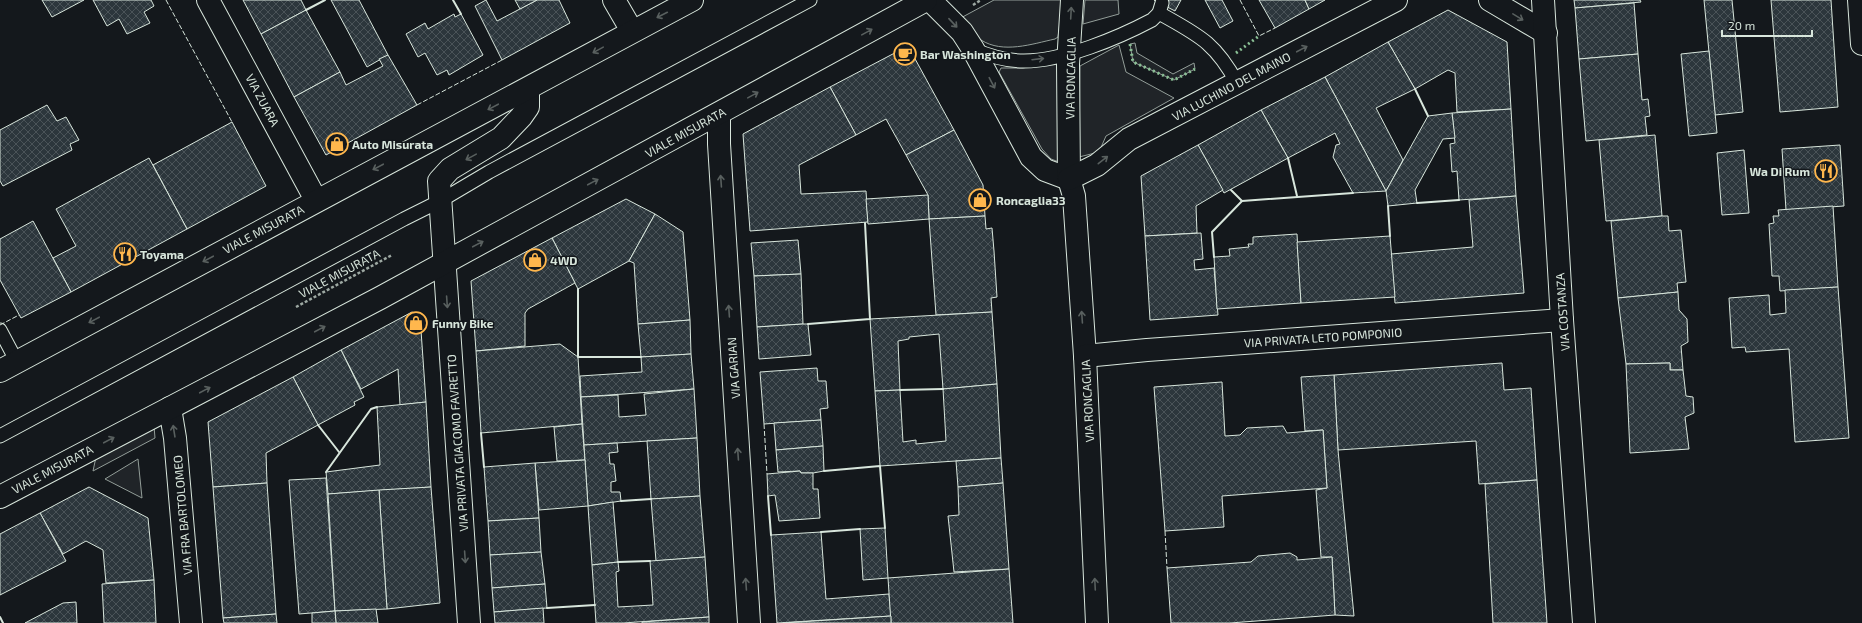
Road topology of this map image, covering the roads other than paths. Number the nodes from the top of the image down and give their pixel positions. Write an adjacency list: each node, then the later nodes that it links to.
1 (208, 0): 21 (street, VIA ZUARA)
2 (614, 0): 12 (street)
3 (692, 0): 12 (street, VIALE MISURATA, one-way to 12)
4 (810, 0): 22 (lane, VIALE MISURATA)
5 (926, 0): 19 (street, VIALE MISURATA, one-way to 5)
6 (930, 0): 15 (street, one-way to 15)
7 (1072, 0): 16 (street, VIA RONCAGLIA, one-way to 7)
8 (1396, 0): 17 (street, VIA LUCHINO DEL MAINO, one-way to 8)
9 (1490, 0): 13 (street, one-way to 13)
10 (1543, 0): 13 (street, VIA COSTANZA)
11 (1859, 0): 14 (street)
12 (632, 31): 18 (street, VIALE MISURATA, one-way to 18)
13 (1546, 34): 24 (street, VIA COSTANZA)
14 (1862, 44)
15 (973, 49): 16 (lane, one-way to 16); 20 (street, one-way to 20)
16 (1069, 53): 17 (lane); 20 (street, VIA RONCAGLIA)
17 (1237, 83): 20 (street, VIA LUCHINO DEL MAINO, one-way to 17)
18 (528, 89): 21 (street, VIALE MISURATA, one-way to 21); 22 (street, one-way to 22)
19 (718, 114): 23 (street, VIALE MISURATA, one-way to 19); 33 (street, VIA GARIAN, one-way to 19)
20 (1069, 179): 26 (street, VIA RONCAGLIA, one-way to 20)
21 (316, 200): 27 (street, VIALE MISURATA, one-way to 27)
22 (440, 201): 23 (street); 29 (lane, VIALE MISURATA)
23 (444, 263): 28 (street, VIALE MISURATA, one-way to 23); 32 (street, VIA PRIVATA GIACOMO FAVRETTO, one-way to 32)
24 (1562, 320): 26 (street, VIA PRIVATA LETO POMPONIO); 35 (street, VIA COSTANZA)
25 (0, 330): 27 (lane)
26 (1085, 356): 34 (street, VIA RONCAGLIA, one-way to 26)
27 (8, 366)
28 (170, 408): 30 (street, VIALE MISURATA, one-way to 28); 31 (street, VIA FRA BARTOLOMEO, one-way to 28)
29 (0, 436)
30 (0, 497)
31 (191, 623)
32 (470, 623)
33 (749, 623)
34 (1097, 623)
35 (1584, 623)

